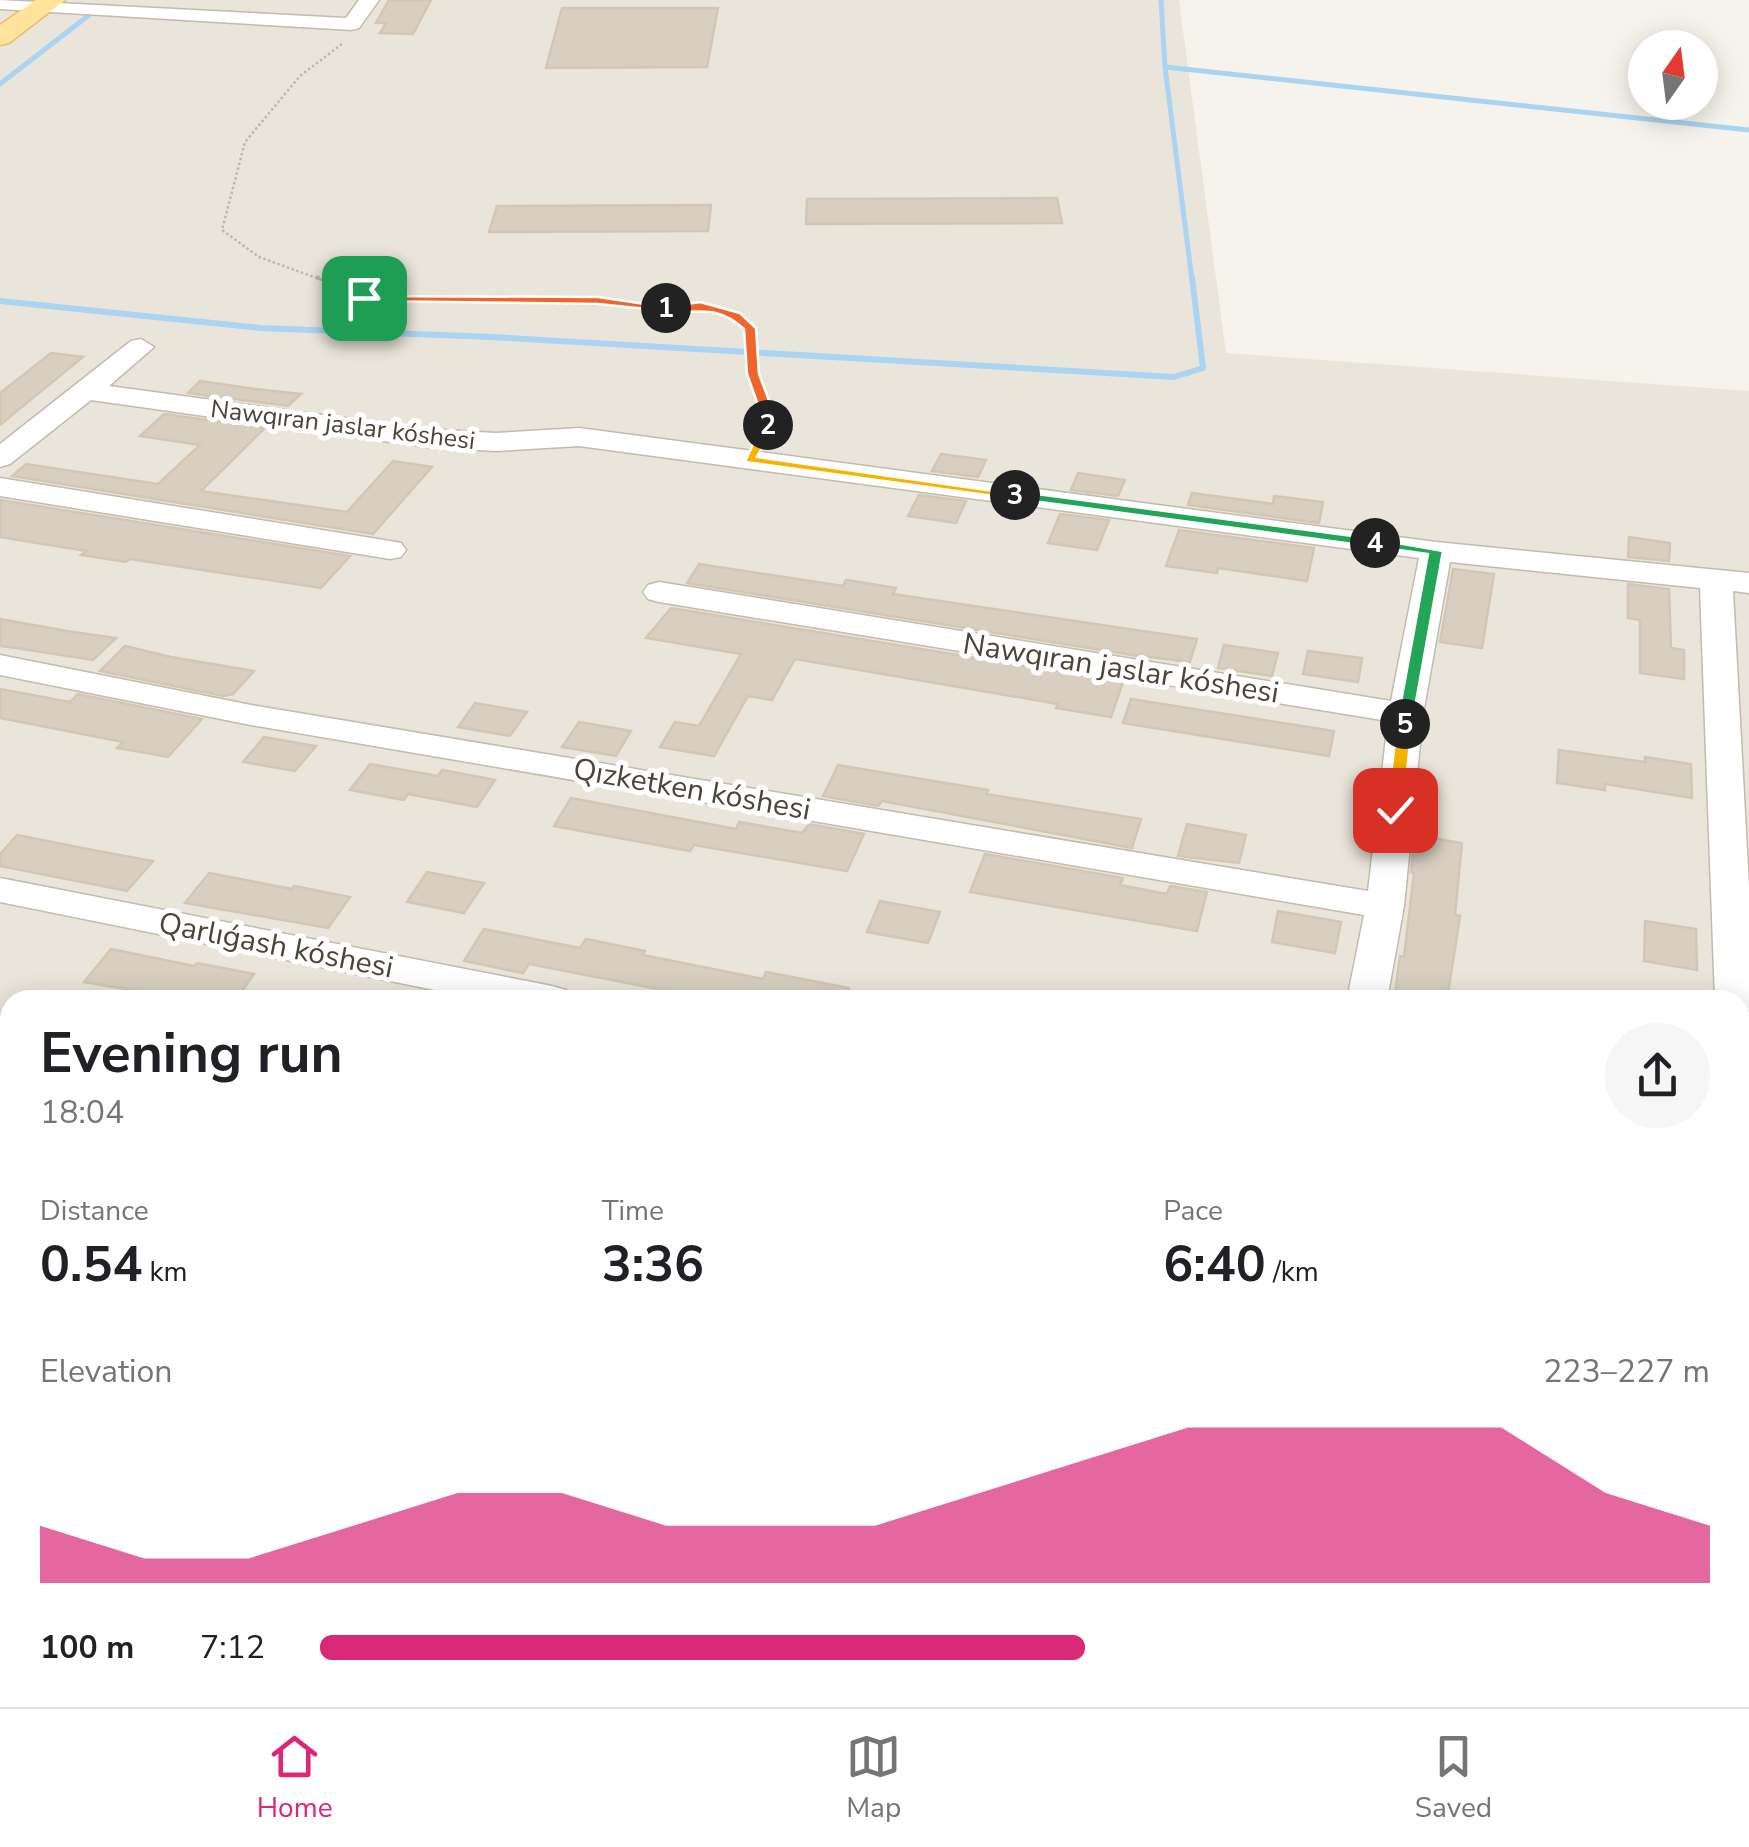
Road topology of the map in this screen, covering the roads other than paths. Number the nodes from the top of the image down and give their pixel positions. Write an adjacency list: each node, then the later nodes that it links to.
1 (369, 0): 3 (street)
2 (0, 3): 3 (street)
3 (48, 3): 4 (main road)
4 (0, 38)
5 (141, 348): 6 (street)
6 (84, 392): 7 (street); 10 (street, Nawqıran jaslar kóshesi)
7 (0, 458)
8 (0, 487): 9 (street)
9 (390, 550)
10 (1436, 551): 11 (street, Nawqıran jaslar kóshesi); 14 (street)
11 (1733, 582): 19 (street)
12 (659, 592): 14 (street, Nawqıran jaslar kóshesi)
13 (0, 666): 16 (street, Qızketken kóshesi)
14 (1406, 714): 16 (street)
15 (0, 890): 17 (street, Qarlıǵash kóshesi)
16 (1385, 906): 18 (street)
17 (502, 990)
18 (1368, 990)
19 (1735, 990)

